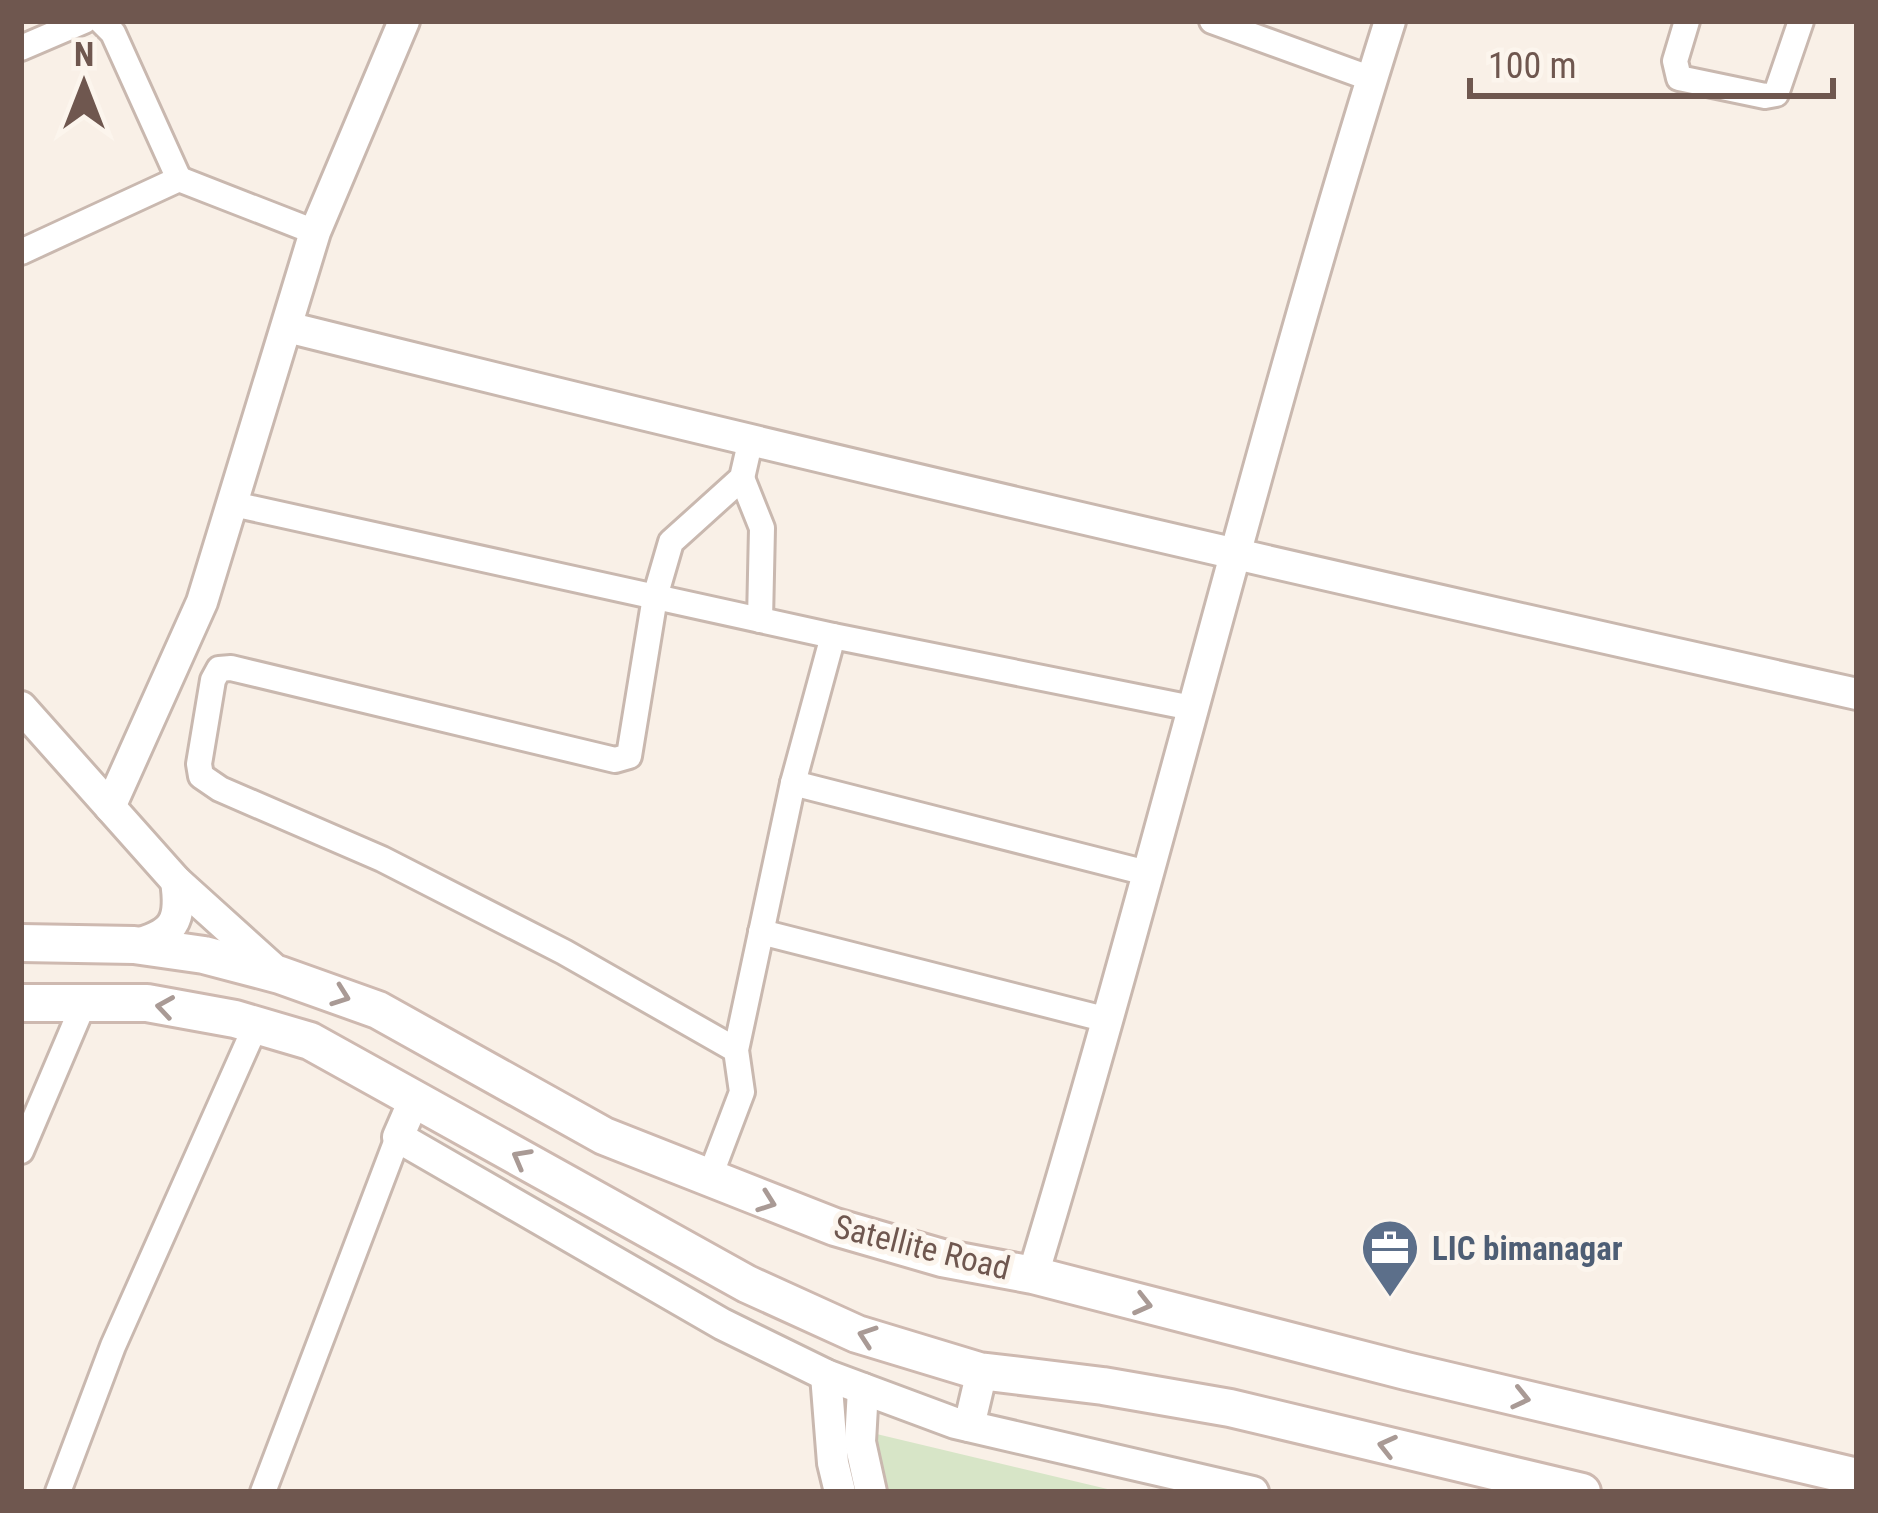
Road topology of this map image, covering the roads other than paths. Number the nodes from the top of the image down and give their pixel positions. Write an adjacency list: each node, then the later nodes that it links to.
1 (84, 21): 8 (street)
2 (101, 21): 10 (street)
3 (404, 21): 11 (street)
4 (1212, 21): 9 (street)
5 (1390, 21): 9 (street)
6 (1687, 21): 7 (street)
7 (1801, 21)
8 (21, 48)
9 (1372, 79): 17 (street)
10 (179, 179): 11 (street); 12 (street)
11 (315, 232): 13 (street)
12 (21, 253)
13 (287, 327): 14 (street); 16 (street)
14 (750, 443): 15 (street); 17 (street)
15 (742, 478): 18 (street); 19 (street)
16 (232, 504): 18 (street); 25 (street)
17 (1233, 556): 21 (street); 23 (street)
18 (655, 597): 19 (street); 36 (street)
19 (760, 620): 20 (street)
20 (833, 636): 23 (street); 24 (street)
21 (1857, 694)
22 (21, 707): 25 (street)
23 (1192, 708): 26 (street)
24 (793, 783): 26 (street); 28 (street)
25 (110, 807): 27 (street)
26 (1147, 873): 34 (street)
27 (176, 880): 30 (street); 31 (street)
28 (761, 932): 34 (street); 36 (street)
29 (21, 943): 30 (main road, Satellite Road)
30 (134, 945): 31 (main road, Satellite Road)
31 (280, 975): 40 (main road, Satellite Road, one-way to 40)
32 (21, 1003): 33 (main road)
33 (84, 1004): 35 (main road, one-way to 33); 39 (street)
34 (1108, 1020): 41 (street)
35 (256, 1025): 37 (main road); 47 (street)
36 (736, 1050): 40 (street)
37 (415, 1098): 38 (street); 42 (main road, one-way to 37)
38 (398, 1137): 43 (street); 48 (street)
39 (21, 1151)
40 (709, 1179): 41 (main road, Satellite Road, one-way to 41)
41 (1033, 1275): 46 (main road, Satellite Road, one-way to 46)
42 (982, 1372): 45 (street); 52 (main road, one-way to 42)
43 (826, 1375): 44 (street); 49 (street)
44 (863, 1389): 45 (street); 50 (street)
45 (969, 1426): 51 (street)
46 (1857, 1477)
47 (58, 1492)
48 (263, 1492)
49 (840, 1492)
50 (871, 1492)
51 (1253, 1492)
52 (1582, 1492)

